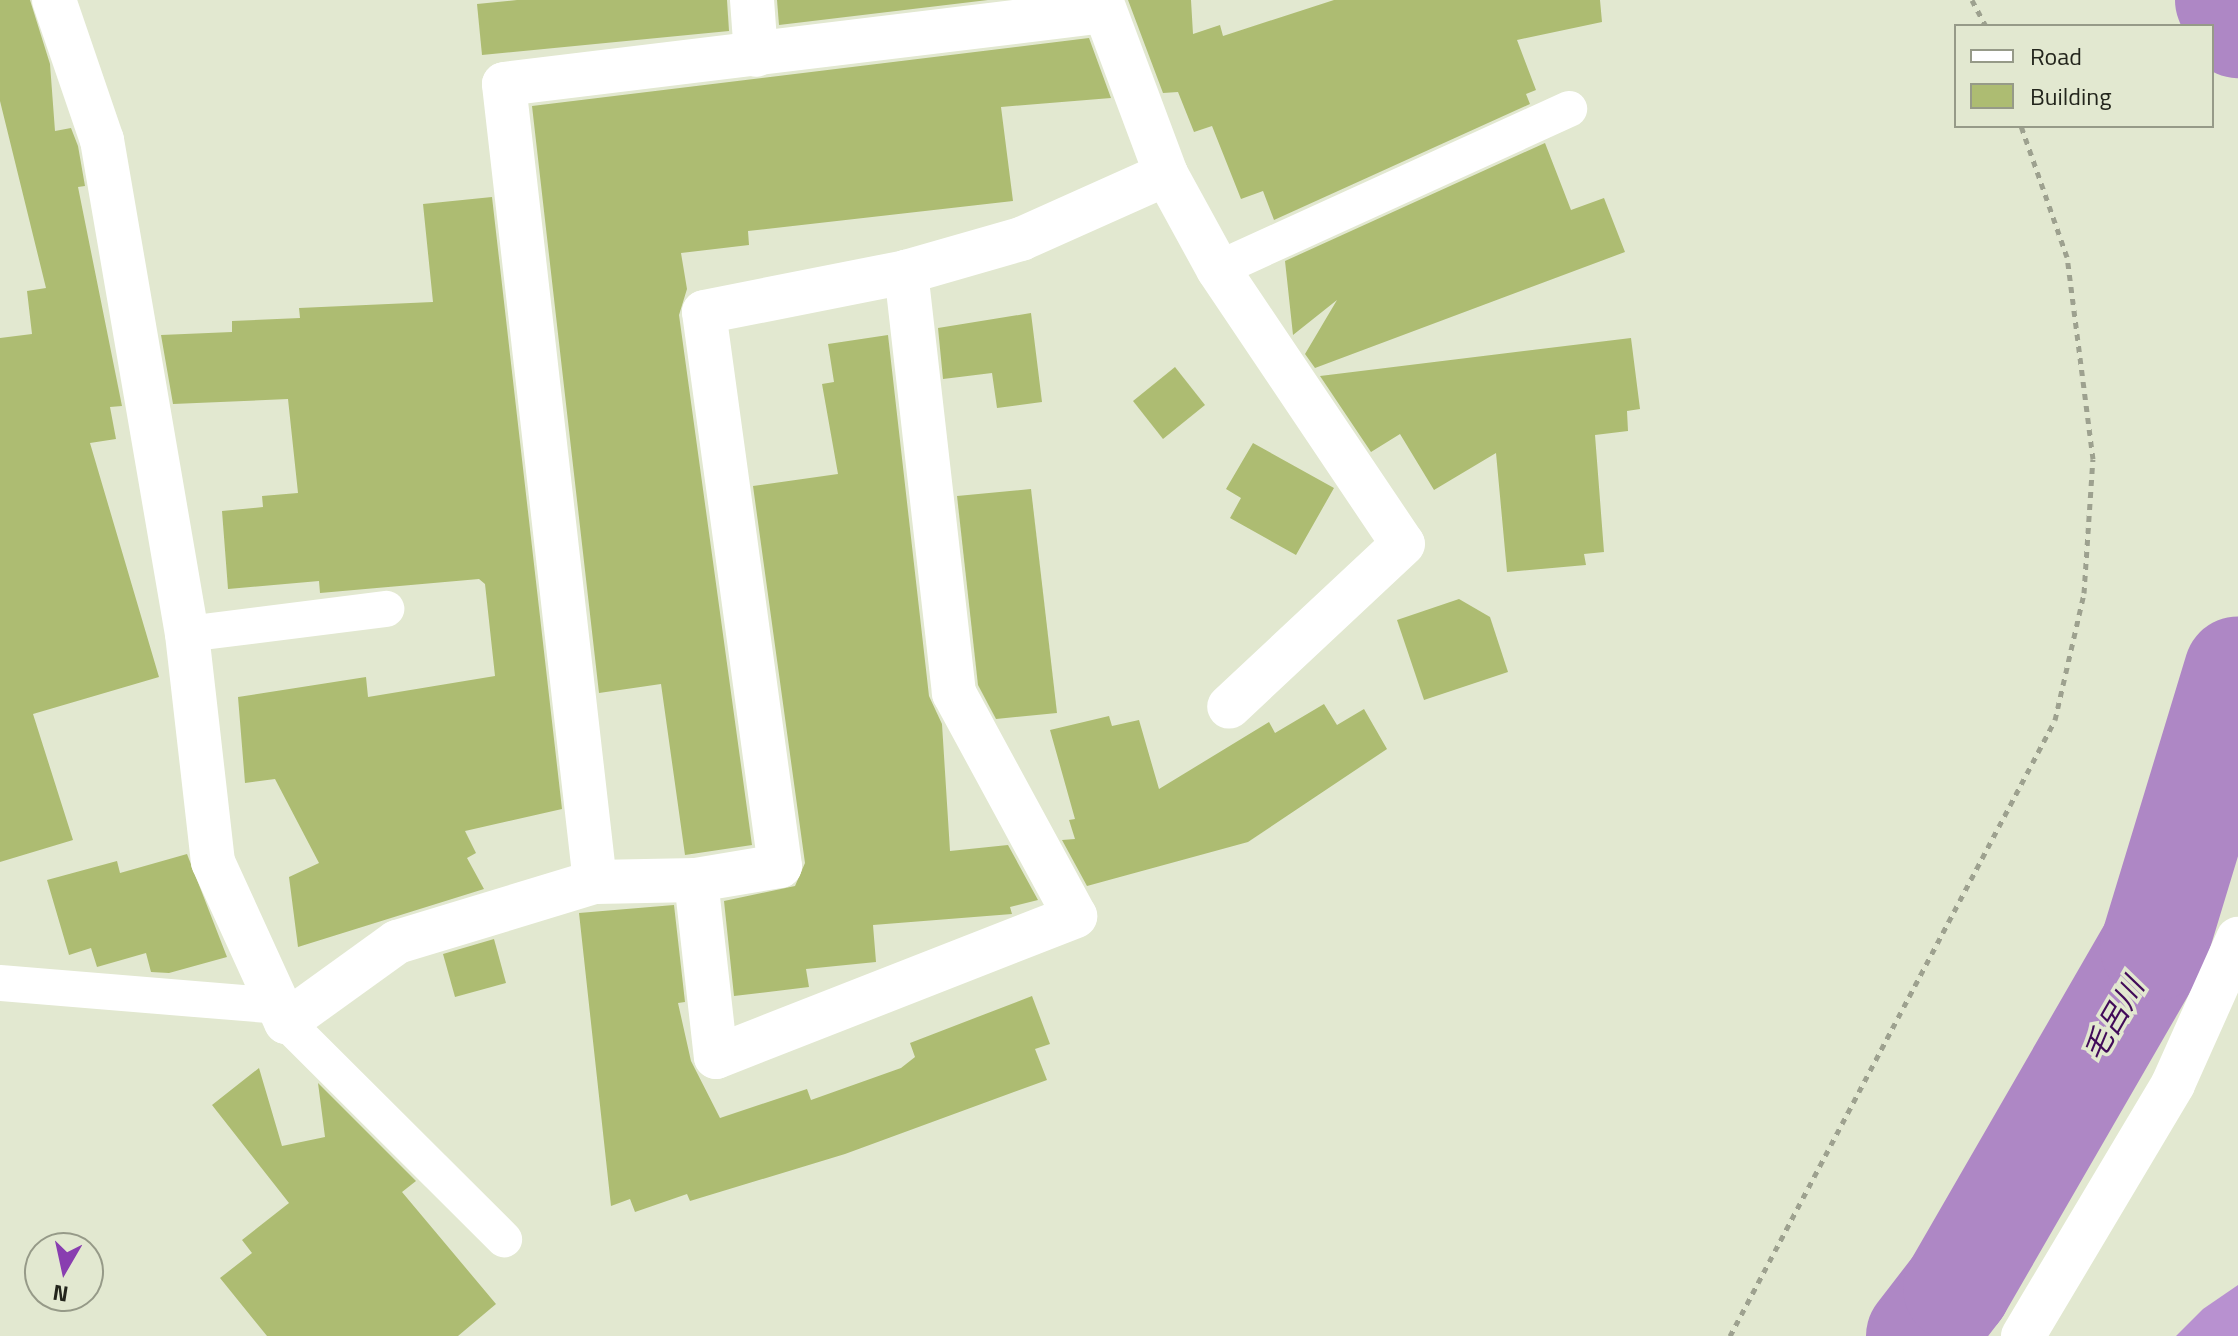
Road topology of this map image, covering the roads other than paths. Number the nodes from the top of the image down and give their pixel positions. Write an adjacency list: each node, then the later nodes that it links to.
1 (54, 0): 10 (street)
2 (752, 0): 4 (street)
3 (1103, 5): 4 (street); 6 (street)
4 (756, 55): 13 (street)
5 (1569, 109): 7 (lane)
6 (1166, 174): 7 (street); 8 (street)
7 (1218, 269): 11 (street)
8 (906, 272): 12 (street); 12 (street)
9 (386, 609): 10 (lane)
10 (187, 634): 16 (street)
11 (1229, 707)
12 (696, 880): 13 (street)
13 (595, 882): 16 (street)
14 (2238, 939): 18 (street)
15 (0, 983): 16 (lane)
16 (282, 1014): 17 (lane)
17 (504, 1239)
18 (2023, 1336)

